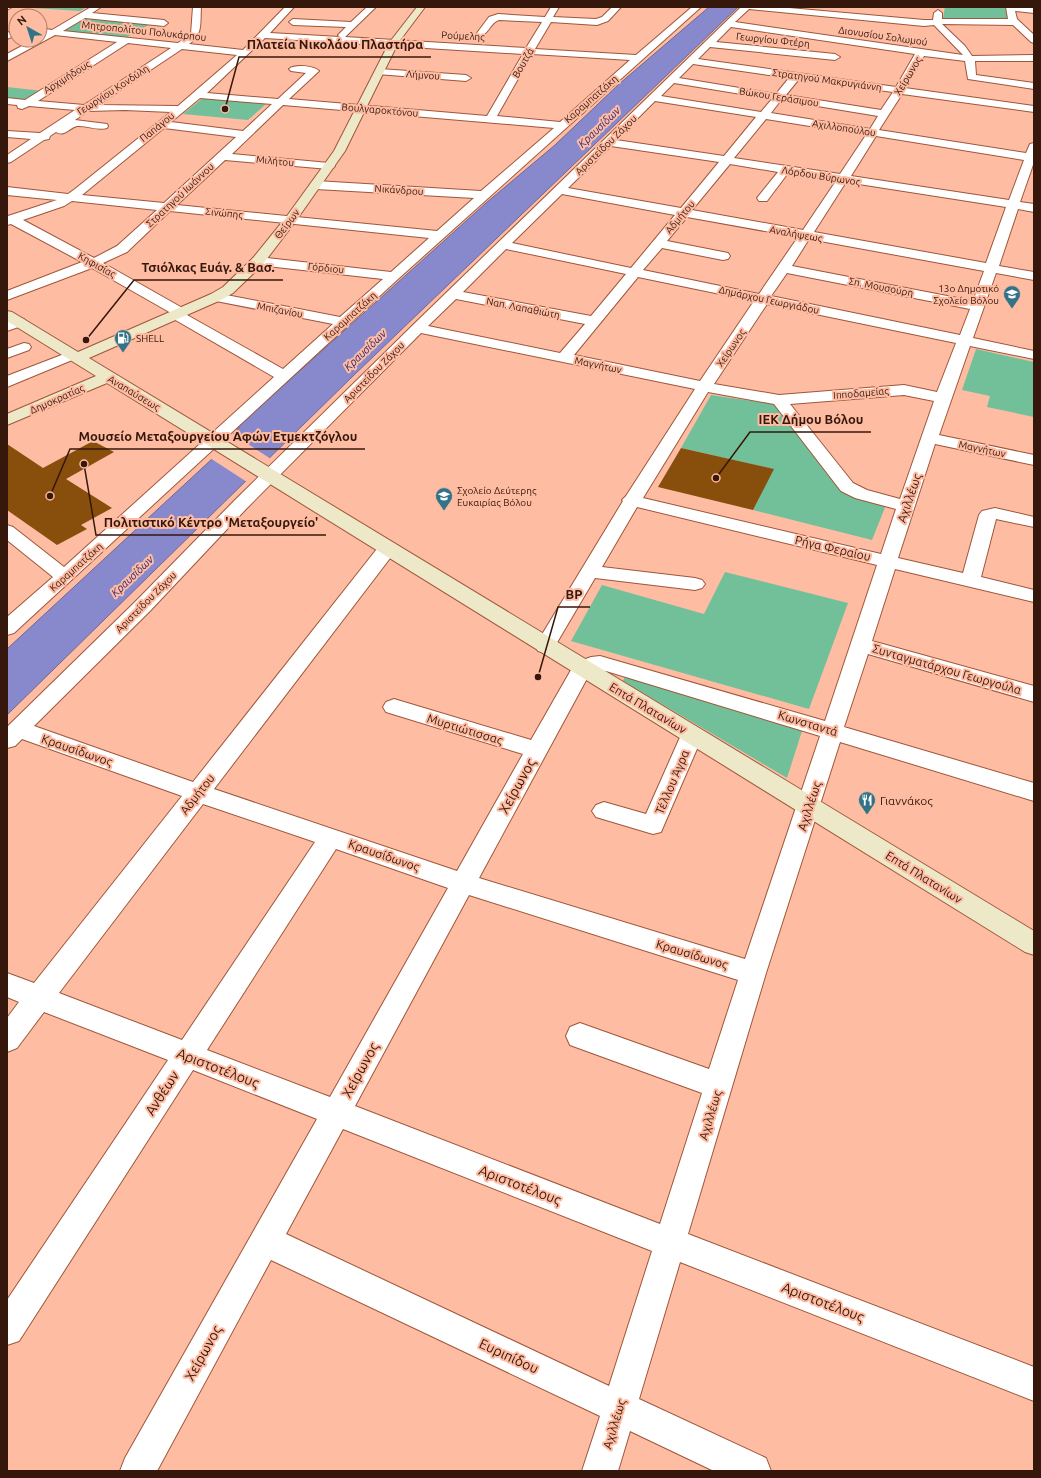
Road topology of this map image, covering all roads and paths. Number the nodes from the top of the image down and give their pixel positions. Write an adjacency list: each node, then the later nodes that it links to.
1 (97, 7): 14 (street)
2 (197, 7): 35 (street, Γεωργίου Κονδύλη)
3 (290, 7): 19 (street, Παπάγου)
4 (372, 7): 22 (street)
5 (421, 7): 33 (street, Θείρων)
6 (555, 7): 16 (street, Βουτζά)
7 (617, 7): 16 (street)
8 (697, 7): 42 (street, Καραμπατζάκη)
9 (746, 7): 21 (street, Αριστείδου Ζάχου)
10 (750, 7): 15 (street)
11 (1010, 8): 13 (street); 18 (street)
12 (937, 9): 20 (street)
13 (1034, 10)
14 (84, 15): 24 (street); 29 (street, Αρχιμήδους)
15 (834, 17): 20 (street); 28 (street)
16 (548, 19): 25 (street); 37 (street, Βουτζά)
17 (1027, 19): 18 (street)
18 (1014, 20): 20 (street); 31 (street)
19 (276, 21): 22 (street); 26 (street, Παπάγου)
20 (937, 23): 43 (street)
21 (729, 24): 28 (street, Διονυσίου Σολωμού); 34 (street, Αριστείδου Ζάχου)
22 (353, 25): 30 (street)
23 (48, 32): 24 (street, Μητροπολίτου Πολυκάρπου)
24 (54, 32): 27 (street); 29 (street, Μητροπολίτου Πολυκάρπου)
25 (481, 33)
26 (262, 35): 30 (street, Ρούμελης); 38 (street, Παπάγου)
27 (48, 36)
28 (823, 38): 32 (street, Διονυσίου Σολωμού)
29 (130, 40): 35 (street, Μητροπολίτου Πολυκάρπου); 59 (street, Αρχιμήδους)
30 (338, 40): 33 (street, Ρούμελης)
31 (1034, 40)
32 (848, 42): 39 (street, Διονυσίου Σολωμού); 40 (street)
33 (394, 43): 37 (street, Ρούμελης); 47 (street, Θείρων)
34 (709, 44): 40 (street, Γεωργίου Φτέρη); 45 (street, Αριστείδου Ζάχου)
35 (181, 46): 38 (street, Μητροπολίτου Πολυκάρπου); 60 (street, Γεωργίου Κονδύλη)
36 (27, 48): 41 (street)
37 (530, 51): 42 (street, Ρούμελης); 67 (street, Βουτζά)
38 (245, 52): 54 (street, Παπάγου)
39 (921, 53): 43 (street, Διονυσίου Σολωμού); 53 (street, Χείρωνος)
40 (836, 57): 48 (street)
41 (7, 58)
42 (638, 58): 69 (street, Καραμπατζάκη)
43 (970, 58): 44 (street, Διονυσίου Σολωμού); 52 (street)
44 (1034, 58)
45 (691, 61): 49 (street, Στρατηγού Μακρυγιάννη); 51 (street, Αριστείδου Ζάχου)
46 (294, 69): 58 (street, Στρατηγού Ιωάννου)
47 (380, 72): 50 (street, Λήμνου); 62 (street, Θείρων)
48 (823, 73): 49 (street, Στρατηγού Μακρυγιάννη); 53 (street, Στρατηγού Μακρυγιάννη)
49 (796, 76): 56 (street, Αδμήτου)
50 (466, 78)
51 (672, 80): 55 (street, Αριστείδου Ζάχου); 56 (street, Βώκου Γεράσιμου)
52 (1034, 86)
53 (900, 90): 63 (street, Στρατηγού Μακρυγιάννη); 65 (street, Χείρωνος)
54 (198, 95): 58 (street, Βουλγαροκτόνου); 61 (street, Παπάγου)
55 (654, 98): 66 (street, Αχιλλοπούλου); 75 (street, Αριστείδου Ζάχου)
56 (779, 98): 65 (street, Βώκου Γεράσιμου); 66 (street, Αδμήτου)
57 (7, 101): 59 (street)
58 (282, 102): 62 (street, Βουλγαροκτόνου); 73 (street, Στρατηγού Ιωάννου)
59 (26, 103): 60 (street); 64 (street, Αρχιμήδους)
60 (84, 108): 61 (street); 74 (street, Γεωργίου Κονδύλη)
61 (180, 109): 68 (street, Παπάγου)
62 (361, 109): 67 (street, Βουλγαροκτόνου); 80 (street, Θείρων)
63 (1034, 109)
64 (13, 111)
65 (885, 114): 71 (street, Χείρωνος)
66 (764, 115): 71 (street, Αχιλλοπούλου); 79 (street, Αδμήτου)
67 (490, 119): 69 (street, Βουλγαροκτόνου)
68 (161, 124): 73 (street); 88 (street, Παπάγου)
69 (562, 125): 87 (street, Καραμπατζάκη)
70 (103, 126): 74 (street, Γεωργίου Κονδύλη)
71 (873, 132): 76 (street, Αχιλλοπούλου); 83 (street, Χείρωνος)
72 (7, 134): 74 (street)
73 (245, 135): 77 (street, Στρατηγού Ιωάννου)
74 (46, 137): 78 (street, Γεωργίου Κονδύλη); 81 (street, Γεωργίου Κονδύλη)
75 (609, 142): 79 (street, Λόρδου Βύρωνος); 85 (street, Αριστείδου Ζάχου)
76 (1033, 154): 90 (street, Αχιλλέως)
77 (222, 156): 80 (street, Μιλήτου); 91 (street, Στρατηγού Ιωάννου)
78 (7, 160)
79 (726, 161): 82 (street, Λόρδου Βύρωνος); 92 (street, Αδμήτου)
80 (329, 166): 84 (street, Θείρων)
81 (7, 168)
82 (785, 170): 83 (street, Λόρδου Βύρωνος); 89 (street)
83 (844, 179): 90 (street, Λόρδου Βύρωνος); 96 (street, Χείρωνος)
84 (316, 184): 87 (street, Νικάνδρου); 94 (street, Θείρων)
85 (559, 190): 92 (street, Αναλήψεως); 98 (street, Αριστείδου Ζάχου)
86 (7, 191): 88 (street, Σινώπης)
87 (482, 196): 95 (street, Καραμπατζάκη)
88 (71, 198): 91 (street, Σινώπης); 93 (street, Παπάγου)
89 (763, 198)
90 (1023, 206): 103 (street, Αχιλλέως)
91 (165, 207): 94 (street, Σινώπης); 101 (street, Στρατηγού Ιωάννου)
92 (684, 214): 96 (street, Αναλήψεως); 97 (street, Αδμήτου)
93 (9, 220): 101 (street, Κηφισίας)
94 (291, 220): 95 (street, Σινώπης); 100 (street, Θείρων)
95 (440, 235): 105 (street, Καραμπατζάκη)
96 (807, 236): 102 (street, Χείρωνος); 103 (street, Αναλήψεως)
97 (658, 243): 99 (street); 104 (street, Αδμήτου)
98 (503, 245): 104 (street, Δημάρχου Γεωργιάδου); 107 (street, Αριστείδου Ζάχου)
99 (723, 256)
100 (258, 261): 105 (street, Γόρδιου); 109 (street, Θείρων)
101 (93, 263): 108 (street, Στρατηγού Ιωάννου); 112 (street, Κηφισίας)
102 (784, 268): 110 (street, Χείρωνος); 111 (street, Σπ. Μουσούρη)
103 (990, 268): 106 (street, Αναλήψεως); 111 (street, Αχιλλέως)
104 (634, 272): 110 (street, Δημάρχου Γεωργιάδου); 114 (street, Αδμήτου)
105 (395, 276): 115 (street, Καραμπατζάκη)
106 (1034, 276)
107 (453, 294): 114 (street, Ναπ. Λαπαθιώτη); 116 (street, Αριστείδου Ζάχου)
108 (7, 296)
109 (216, 297): 112 (street, Θείρων); 115 (street, Μπιζανίου)
110 (764, 299): 117 (street, Δημάρχου Γεωργιάδου); 126 (street, Χείρωνος)
111 (978, 306): 117 (street, Αχιλλέως)
112 (179, 314): 121 (street, Θείρων); 123 (street, Κηφισίας)
113 (11, 321): 121 (street, Αναπαύσεως)
114 (594, 321): 122 (street, Αδμήτου)
115 (344, 322): 123 (street, Καραμπατζάκη)
116 (418, 328): 122 (street, Μαγνήτων); 133 (street, Αριστείδου Ζάχου)
117 (965, 340): 120 (street, Δημάρχου Γεωργιάδου); 127 (street, Αχιλλέως)
118 (24, 347): 119 (street)
119 (7, 354)
120 (1034, 355)
121 (74, 356): 124 (street, Αναπαύσεως); 125 (street)
122 (564, 358): 126 (street, Μαγνήτων)
123 (284, 376): 131 (street, Καραμπατζάκη)
124 (107, 377): 129 (street, Δημοκρατίας); 131 (street, Αναπαύσεως)
125 (7, 382)
126 (704, 387): 128 (street, Μαγνήτων); 134 (street, Χείρωνος)
127 (943, 398): 128 (street, Ιπποδαμείας); 130 (street, Αχιλλέως)
128 (779, 400): 135 (street)
129 (8, 419)
130 (930, 438): 132 (street, Μαγνήτων); 135 (street, Αχιλλέως)
131 (215, 442): 133 (street, Αναπαύσεως); 141 (street, Καραμπατζάκη)
132 (1034, 460)
133 (266, 474): 138 (street, Επτά Πλατανίων); 152 (street, Αριστείδου Ζάχου)
134 (631, 500): 139 (street, Ρήγα Φεραίου); 140 (street, Χείρωνος)
135 (906, 506): 139 (street, Αχιλλέως)
136 (1034, 522): 142 (street)
137 (7, 531): 141 (street)
138 (387, 549): 147 (street, Επτά Πλατανίων); 156 (street, Αδμήτου)
139 (888, 561): 142 (street, Ρήγα Φεραίου); 146 (street, Αχιλλέως)
140 (589, 571): 143 (street); 147 (street, Χείρωνος)
141 (65, 577): 145 (street, Καραμπατζάκη)
142 (970, 580): 144 (street, Ρήγα Φεραίου)
143 (695, 584)
144 (1034, 596)
145 (7, 628)
146 (861, 645): 149 (street, Συνταγματάρχου Γεωργούλα); 151 (street, Αχιλλέως)
147 (546, 646): 148 (street, Επτά Πλατανίων)
148 (582, 668): 151 (street, Κωνσταντά); 153 (street, Επτά Πλατανίων); 154 (street, Χείρωνος)
149 (1034, 694)
150 (394, 707): 154 (street, Μυρτιώτισσας)
151 (833, 730): 155 (street, Κωνσταντά); 157 (street, Αχιλλέως)
152 (12, 735): 156 (street, Κραυσίδωνος)
153 (692, 735): 157 (street, Επτά Πλατανίων); 158 (street, Τέλλου Άγρα)
154 (537, 750): 160 (street, Χείρωνος)
155 (1034, 792)
156 (198, 793): 159 (street, Κραυσίδωνος); 164 (street, Αδμήτου)
157 (809, 806): 161 (street, Επτά Πλατανίων); 162 (street, Αχιλλέως)
158 (604, 811)
159 (331, 837): 160 (street, Κραυσίδωνος); 167 (street, Ανθέων)
160 (464, 883): 162 (street, Κραυσίδωνος); 169 (street, Χείρωνος)
161 (1034, 944)
162 (753, 973): 168 (street, Αχιλλέως)
163 (7, 986): 164 (street, Αριστοτέλους)
164 (40, 998): 166 (street, Αδμήτου); 167 (street, Αριστοτέλους)
165 (580, 1036): 168 (street)
166 (7, 1039)
167 (187, 1055): 169 (street, Αριστοτέλους); 172 (street, Ανθέων)
168 (719, 1086): 171 (street, Αχιλλέως)
169 (336, 1113): 170 (street, Χείρωνος); 171 (street, Αριστοτέλους)
170 (265, 1241): 174 (street, Ευριπίδου); 175 (street, Χείρωνος)
171 (671, 1243): 173 (street, Αριστοτέλους); 174 (street, Αχιλλέως)
172 (7, 1329)
173 (1034, 1384)
174 (620, 1408): 176 (street, Αχιλλέως); 177 (street, Ευριπίδου)
175 (138, 1471)
176 (600, 1471)
177 (753, 1471)

